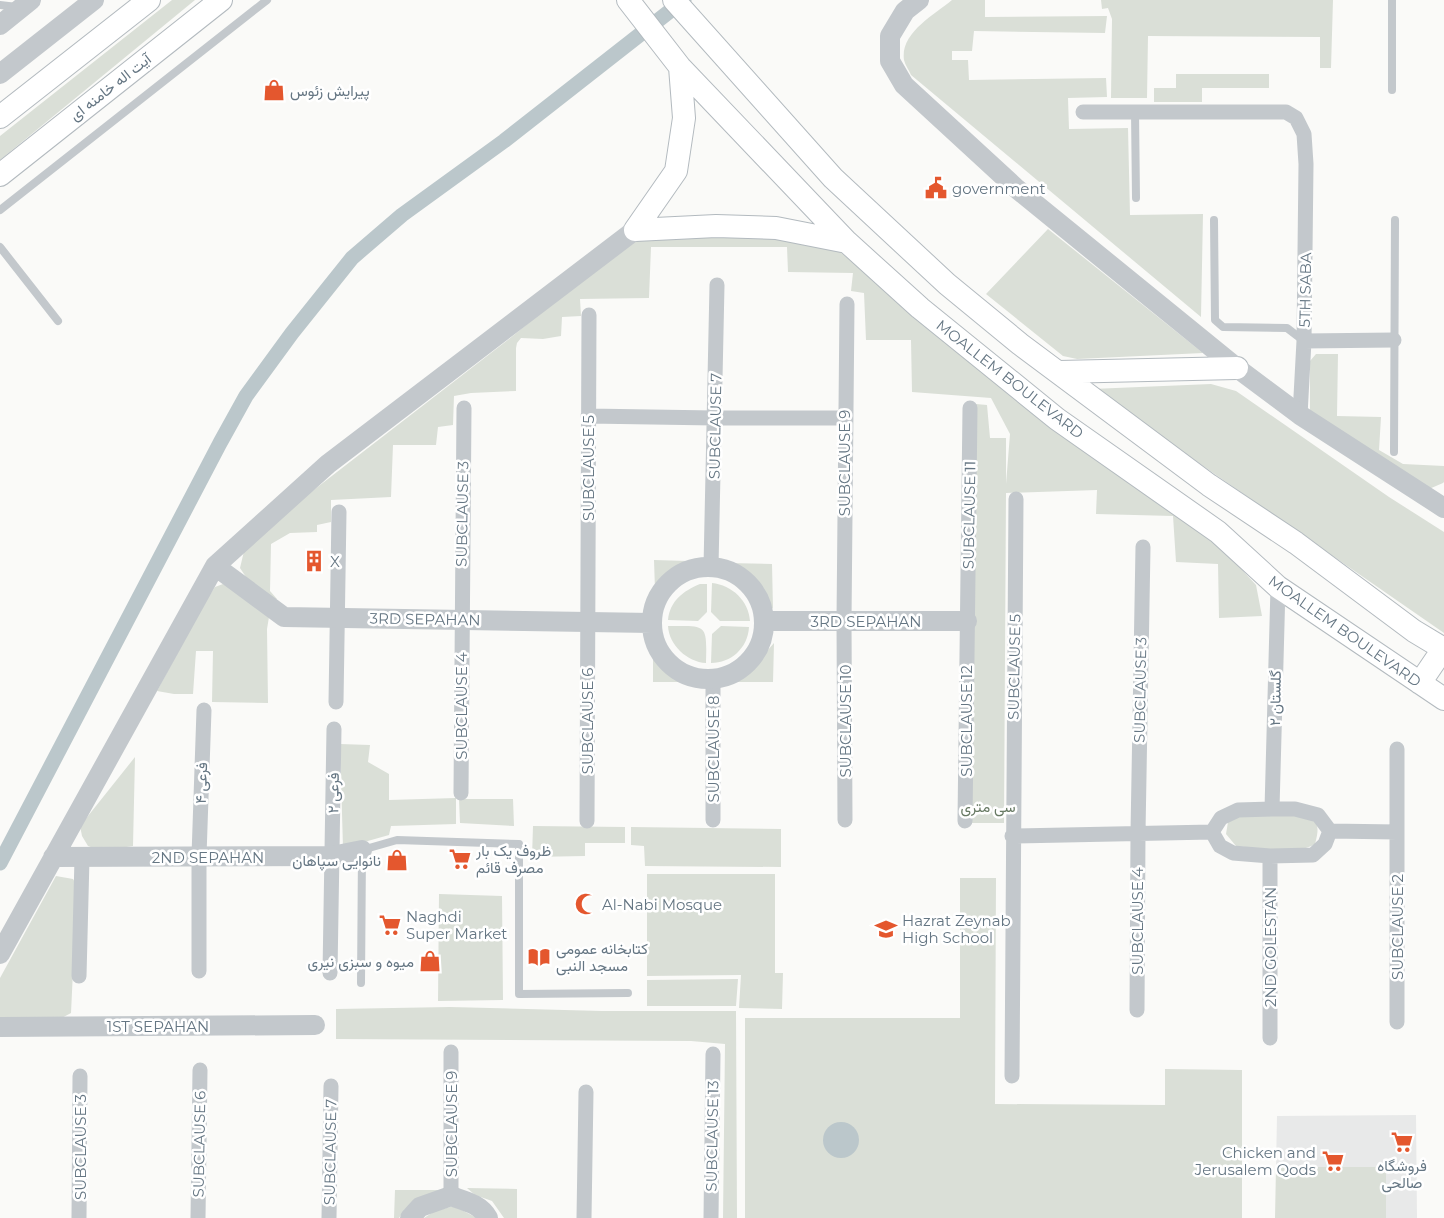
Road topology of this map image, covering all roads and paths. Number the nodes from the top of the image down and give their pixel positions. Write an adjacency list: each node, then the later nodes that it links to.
1 (94, 0): 13 (street)
2 (149, 0): 17 (main road)
3 (221, 0): 18 (main road, آیت اله خامنه ای)
4 (267, 0): 20 (lane)
5 (628, 0): 12 (main road, MOALLEM BOULEVARD)
6 (674, 0): 26 (main road)
7 (919, 0): 34 (street)
8 (1392, 0): 14 (lane)
9 (26, 4): 10 (lane); 11 (street)
10 (0, 5)
11 (0, 25)
12 (680, 67): 23 (main road); 24 (main road, MOALLEM BOULEVARD)
13 (0, 74)
14 (1392, 90)
15 (1083, 112): 16 (street, 5TH SABA)
16 (1135, 112): 19 (lane); 33 (street, 5TH SABA)
17 (0, 116)
18 (0, 175)
19 (1136, 198)
20 (0, 210)
21 (1214, 220): 33 (lane)
22 (1395, 220): 32 (lane)
23 (636, 230): 24 (main road); 47 (street)
24 (847, 242): 29 (main road, MOALLEM BOULEVARD)
25 (0, 247): 31 (lane)
26 (947, 284): 29 (main road); 35 (main road)
27 (717, 285): 40 (street, SUBCLAUSE 7)
28 (847, 304): 41 (street, SUBCLAUSE 9)
29 (920, 308): 49 (main road, MOALLEM BOULEVARD)
30 (589, 315): 39 (street, SUBCLAUSE 5)
31 (58, 321)
32 (1394, 340): 33 (street); 42 (lane)
33 (1304, 342): 38 (street, 5TH SABA)
34 (1237, 368): 35 (main road); 38 (street)
35 (1060, 372): 57 (main road)
36 (464, 408): 51 (street, SUBCLAUSE 3)
37 (970, 408): 55 (street, SUBCLAUSE 11)
38 (1300, 415): 44 (street)
39 (588, 416): 40 (street); 52 (street, SUBCLAUSE 5)
40 (715, 418): 41 (street); 48 (street, SUBCLAUSE 7)
41 (844, 418): 54 (street, SUBCLAUSE 9)
42 (1394, 452)
43 (1016, 498): 75 (street, SUBCLAUSE 5)
44 (1444, 508)
45 (339, 512): 50 (street)
46 (1143, 547): 74 (street, SUBCLAUSE 3)
47 (215, 566): 50 (street, 3RD SEPAHAN); 80 (street)
48 (711, 567): 53 (street); 56 (street)
49 (1278, 587): 59 (main road, MOALLEM BOULEVARD); 66 (street, گلستان ۲)
50 (337, 618): 51 (street, 3RD SEPAHAN); 61 (street)
51 (461, 620): 52 (street, 3RD SEPAHAN); 65 (street, SUBCLAUSE 4)
52 (587, 621): 56 (street, 3RD SEPAHAN); 69 (street, SUBCLAUSE 6)
53 (765, 621): 54 (street, 3RD SEPAHAN); 58 (street)
54 (844, 621): 55 (street, 3RD SEPAHAN); 68 (street, SUBCLAUSE 10)
55 (967, 621): 70 (street, SUBCLAUSE 12)
56 (652, 623): 58 (street)
57 (1444, 649): 59 (main road)
58 (713, 679): 67 (street, SUBCLAUSE 8)
59 (1420, 683): 60 (main road, MOALLEM BOULEVARD)
60 (1444, 699)
61 (336, 702)
62 (204, 710): 77 (street, فرعی ۴)
63 (334, 730): 78 (street, فرعی ۲)
64 (1397, 749): 73 (street, SUBCLAUSE 2)
65 (461, 794)
66 (1272, 809): 71 (street); 72 (street)
67 (713, 820)
68 (845, 820)
69 (587, 821)
70 (966, 821)
71 (1330, 831): 73 (street); 79 (street)
72 (1212, 832): 74 (street); 79 (street)
73 (1397, 832): 89 (street, SUBCLAUSE 2)
74 (1138, 833): 75 (street); 88 (street, SUBCLAUSE 4)
75 (1012, 836): 97 (street)
76 (362, 850): 78 (street, 2ND SEPAHAN); 86 (lane); 87 (lane)
77 (199, 856): 78 (street, 2ND SEPAHAN); 81 (street, 2ND SEPAHAN); 83 (street)
78 (332, 856): 84 (street, فرعی ۲)
79 (1270, 856): 92 (street, 2ND GOLESTAN)
80 (53, 857): 81 (street, 2ND SEPAHAN); 82 (street)
81 (82, 858): 85 (street)
82 (0, 954)
83 (199, 971)
84 (330, 973)
85 (79, 976)
86 (361, 983)
87 (628, 993)
88 (1137, 1010)
89 (1396, 1022)
90 (316, 1025): 91 (street, 1ST SEPAHAN)
91 (0, 1027)
92 (1270, 1038)
93 (451, 1052): 100 (street, SUBCLAUSE 9)
94 (713, 1054): 107 (street, SUBCLAUSE 13)
95 (200, 1070): 102 (street, SUBCLAUSE 6)
96 (80, 1076): 101 (street, SUBCLAUSE 3)
97 (1012, 1076)
98 (331, 1086): 103 (street, SUBCLAUSE 7)
99 (586, 1092): 106 (street)
100 (451, 1196): 104 (street); 105 (street)
101 (79, 1218)
102 (198, 1218)
103 (329, 1218)
104 (410, 1218)
105 (488, 1218)
106 (584, 1218)
107 (711, 1218)

